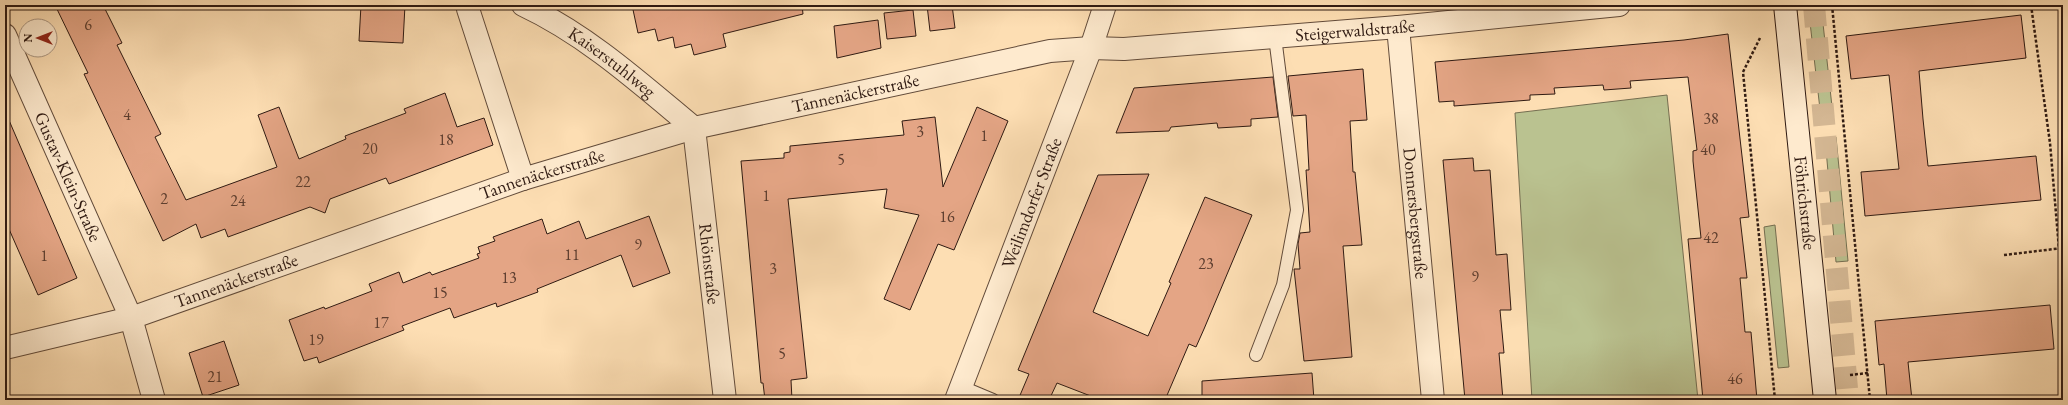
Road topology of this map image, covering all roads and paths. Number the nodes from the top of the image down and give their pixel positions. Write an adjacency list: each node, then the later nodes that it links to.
1 (523, 5): 14 (street, Kaiserstuhlweg)
2 (1105, 5): 13 (street, Weilimdorfer Straße)
3 (1619, 5): 8 (street, Steigerwaldstraße)
4 (1785, 5): 29 (street, Föhrichstraße)
5 (1832, 5): 30 (path)
6 (2031, 5): 17 (path)
7 (469, 7): 15 (street)
8 (1502, 11): 9 (street, Steigerwaldstraße)
9 (1398, 27): 12 (street, Steigerwaldstraße); 27 (street, Donnersbergstraße)
10 (1763, 34): 28 (path)
11 (5, 35): 20 (street, Gustav-Klein-Straße)
12 (1275, 37): 13 (street, Steigerwaldstraße); 22 (lane)
13 (1091, 48): 14 (street, Tannenäckerstraße); 23 (street, Weilimdorfer Straße)
14 (694, 128): 15 (street, Tannenäckerstraße); 25 (street, Rhönstraße)
15 (523, 179): 20 (street, Tannenäckerstraße)
16 (2063, 248): 17 (path)
17 (2059, 249): 18 (path); 19 (path)
18 (2004, 255)
19 (2063, 268)
20 (131, 318): 21 (street, Tannenäckerstraße); 24 (street, Gustav-Klein-Straße)
21 (5, 348)
22 (1256, 355)
23 (959, 394): 26 (lane)
24 (154, 400)
25 (725, 400)
26 (993, 400)
27 (1433, 400)
28 (1775, 400)
29 (1825, 400)
30 (1870, 400)

